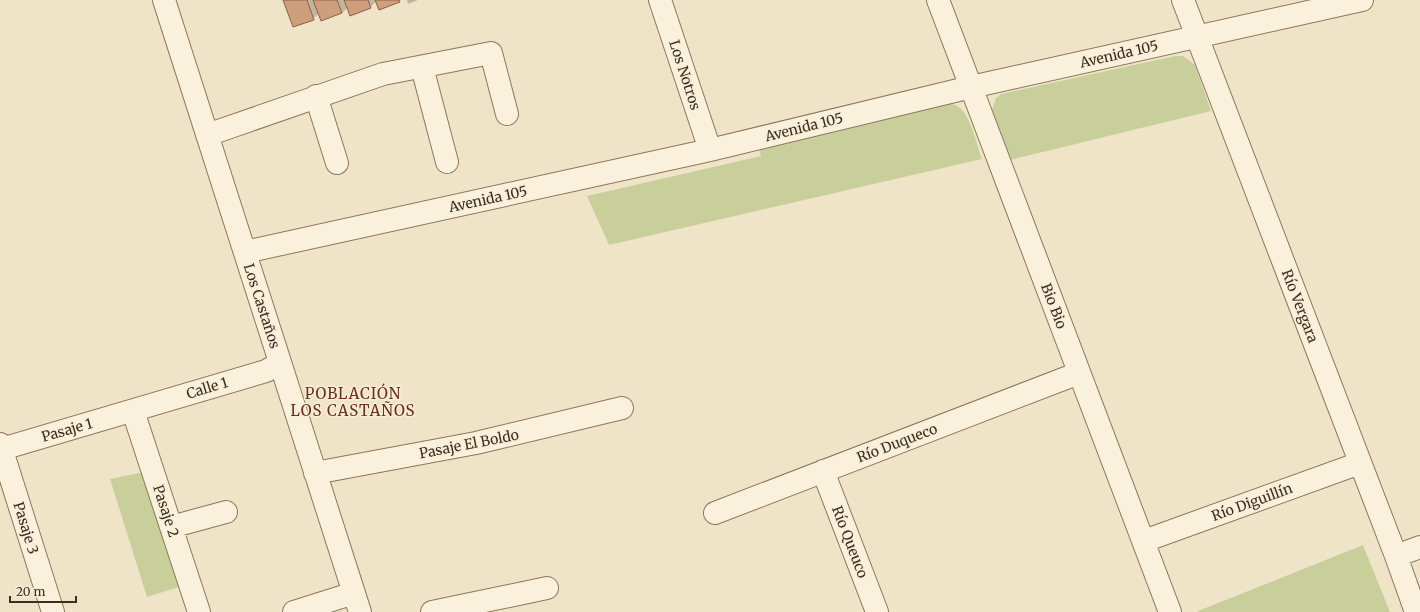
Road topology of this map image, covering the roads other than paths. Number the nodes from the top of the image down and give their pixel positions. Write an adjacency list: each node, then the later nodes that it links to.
1 (164, 0): 11 (street, Los Castaños)
2 (660, 0): 12 (street, Los Notros)
3 (938, 0): 8 (street, Bio Bio)
4 (1183, 0): 6 (street, Río Vergara)
5 (1362, 0): 6 (street, Avenida 105)
6 (1196, 36): 8 (street, Avenida 105); 21 (street, Río Vergara)
7 (422, 67): 9 (street); 10 (street); 13 (street)
8 (970, 87): 12 (street, Avenida 105); 17 (street, Bio Bio)
9 (316, 96): 11 (street); 14 (street)
10 (507, 114)
11 (207, 135): 15 (street, Los Castaños)
12 (710, 150): 15 (street, Avenida 105)
13 (447, 162)
14 (337, 163)
15 (245, 252): 16 (street, Los Castaños)
16 (280, 363): 19 (street, Calle 1); 23 (street, Los Castaños)
17 (1080, 373): 22 (street, Río Duqueco); 27 (street, Bio Bio)
18 (622, 408): 23 (street, Pasaje El Boldo)
19 (133, 411): 20 (street, Pasaje 1); 26 (street, Pasaje 2)
20 (1, 447): 32 (street, Pasaje 3)
21 (1360, 463): 27 (street, Río Diguillín); 29 (street, Río Vergara)
22 (823, 471): 25 (street, Río Duqueco); 36 (street, Río Queuco)
23 (315, 473): 31 (street, Los Castaños)
24 (226, 512): 26 (street)
25 (715, 513)
26 (171, 527): 33 (street, Pasaje 2)
27 (1144, 541): 37 (street, Bio Bio)
28 (1420, 547): 29 (street)
29 (1396, 556): 38 (street, Río Vergara)
30 (547, 588): 35 (street)
31 (357, 602): 34 (street)
32 (53, 612)
33 (200, 612)
34 (294, 612)
35 (432, 612)
36 (877, 612)
37 (1170, 612)
38 (1416, 612)

